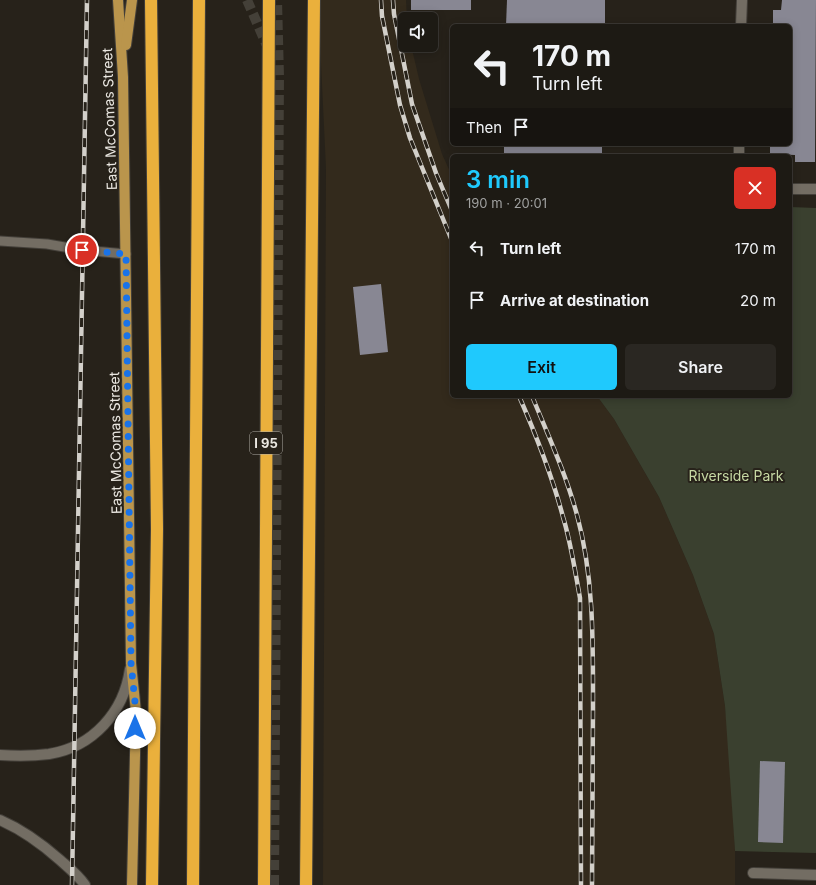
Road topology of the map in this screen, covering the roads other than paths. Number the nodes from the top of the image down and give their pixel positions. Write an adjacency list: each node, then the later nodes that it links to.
1 (118, 0): 9 (main road, East McComas Street)
2 (132, 0): 9 (main road)
3 (151, 0): 21 (highway)
4 (199, 0): 22 (highway)
5 (269, 0): 23 (highway, I 95, bridge)
6 (314, 0): 24 (highway)
7 (742, 0): 8 (street)
8 (741, 24)
9 (123, 77): 13 (main road, East McComas Street)
10 (792, 189): 11 (street)
11 (816, 189)
12 (0, 241): 13 (lane)
13 (126, 254): 14 (main road, East McComas Street)
14 (131, 663): 15 (street); 20 (main road, East McComas Street)
15 (0, 755)
16 (0, 820): 19 (street)
17 (753, 873): 18 (street)
18 (816, 875)
19 (85, 885)
20 (132, 885)
21 (152, 885)
22 (193, 885)
23 (264, 885)
24 (306, 885)

